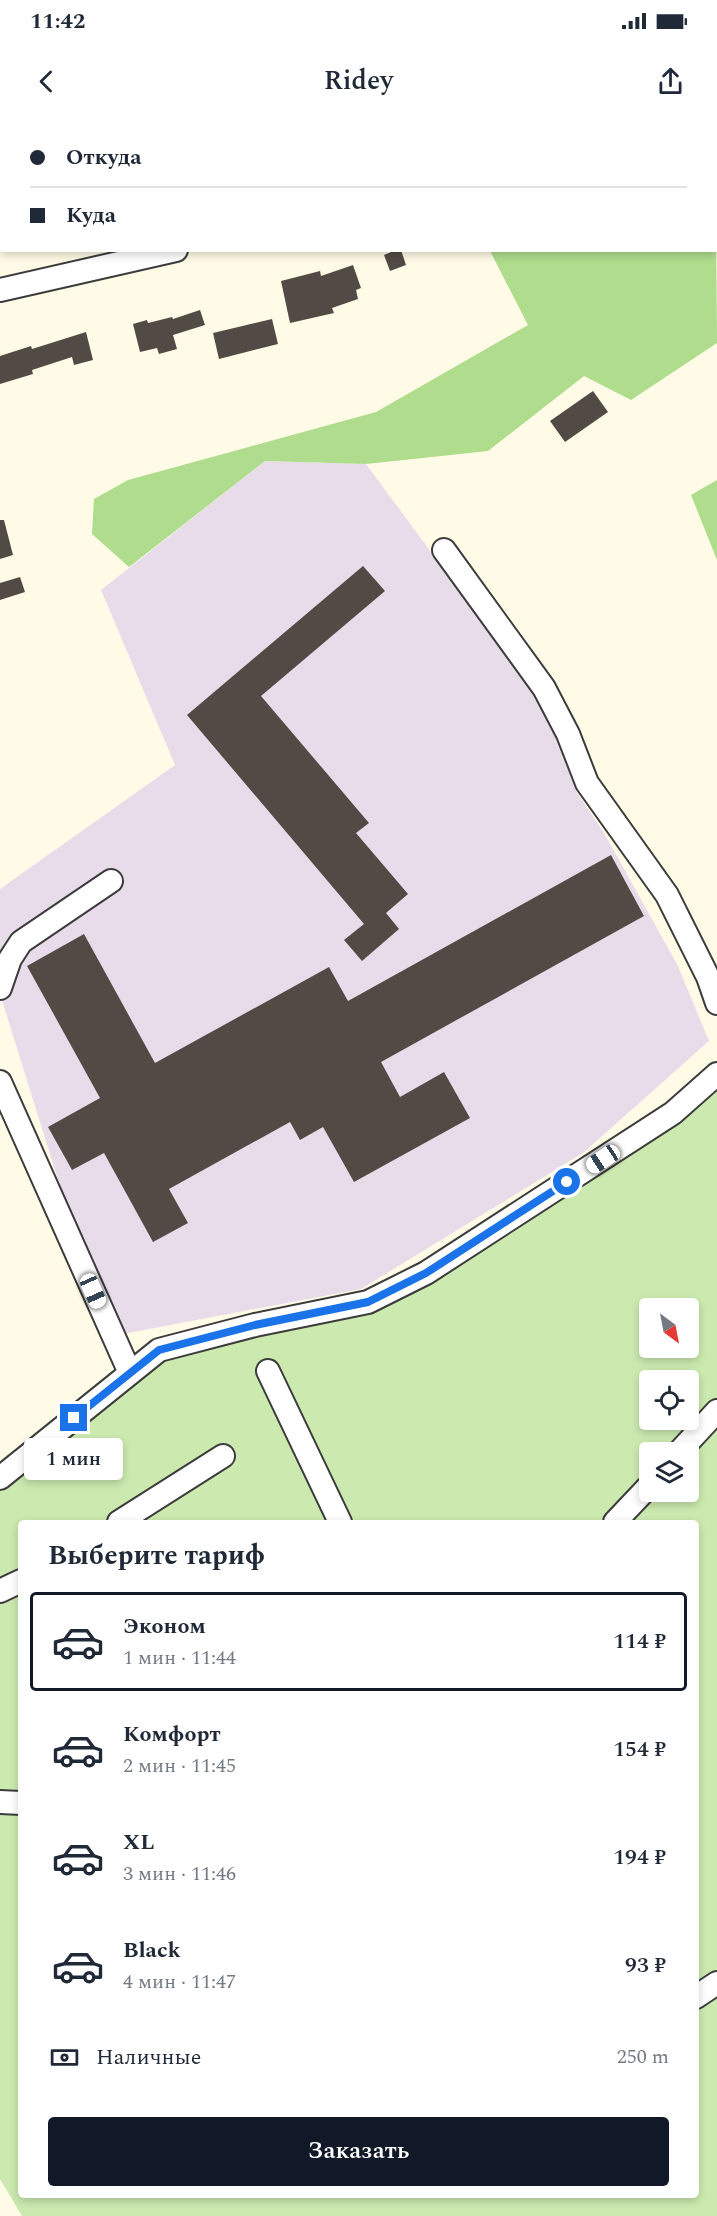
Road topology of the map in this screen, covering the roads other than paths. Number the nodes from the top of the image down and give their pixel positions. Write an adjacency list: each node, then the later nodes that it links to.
1 (167, 252): 2 (street)
2 (0, 290)
3 (444, 550): 6 (street)
4 (111, 881): 5 (street)
5 (0, 988)
6 (717, 1003)
7 (0, 1082): 10 (street)
8 (713, 1085): 10 (street)
9 (268, 1371): 17 (street)
10 (130, 1373): 14 (street)
11 (717, 1411): 12 (street)
12 (688, 1442)
13 (223, 1456): 16 (street)
14 (0, 1478)
15 (639, 1497): 18 (street)
16 (122, 1520)
17 (339, 1520)
18 (617, 1520)
19 (18, 1582): 20 (street)
20 (0, 1591)
21 (0, 1802): 22 (street)
22 (18, 1803)
23 (717, 1983): 24 (street)
24 (699, 1995)

